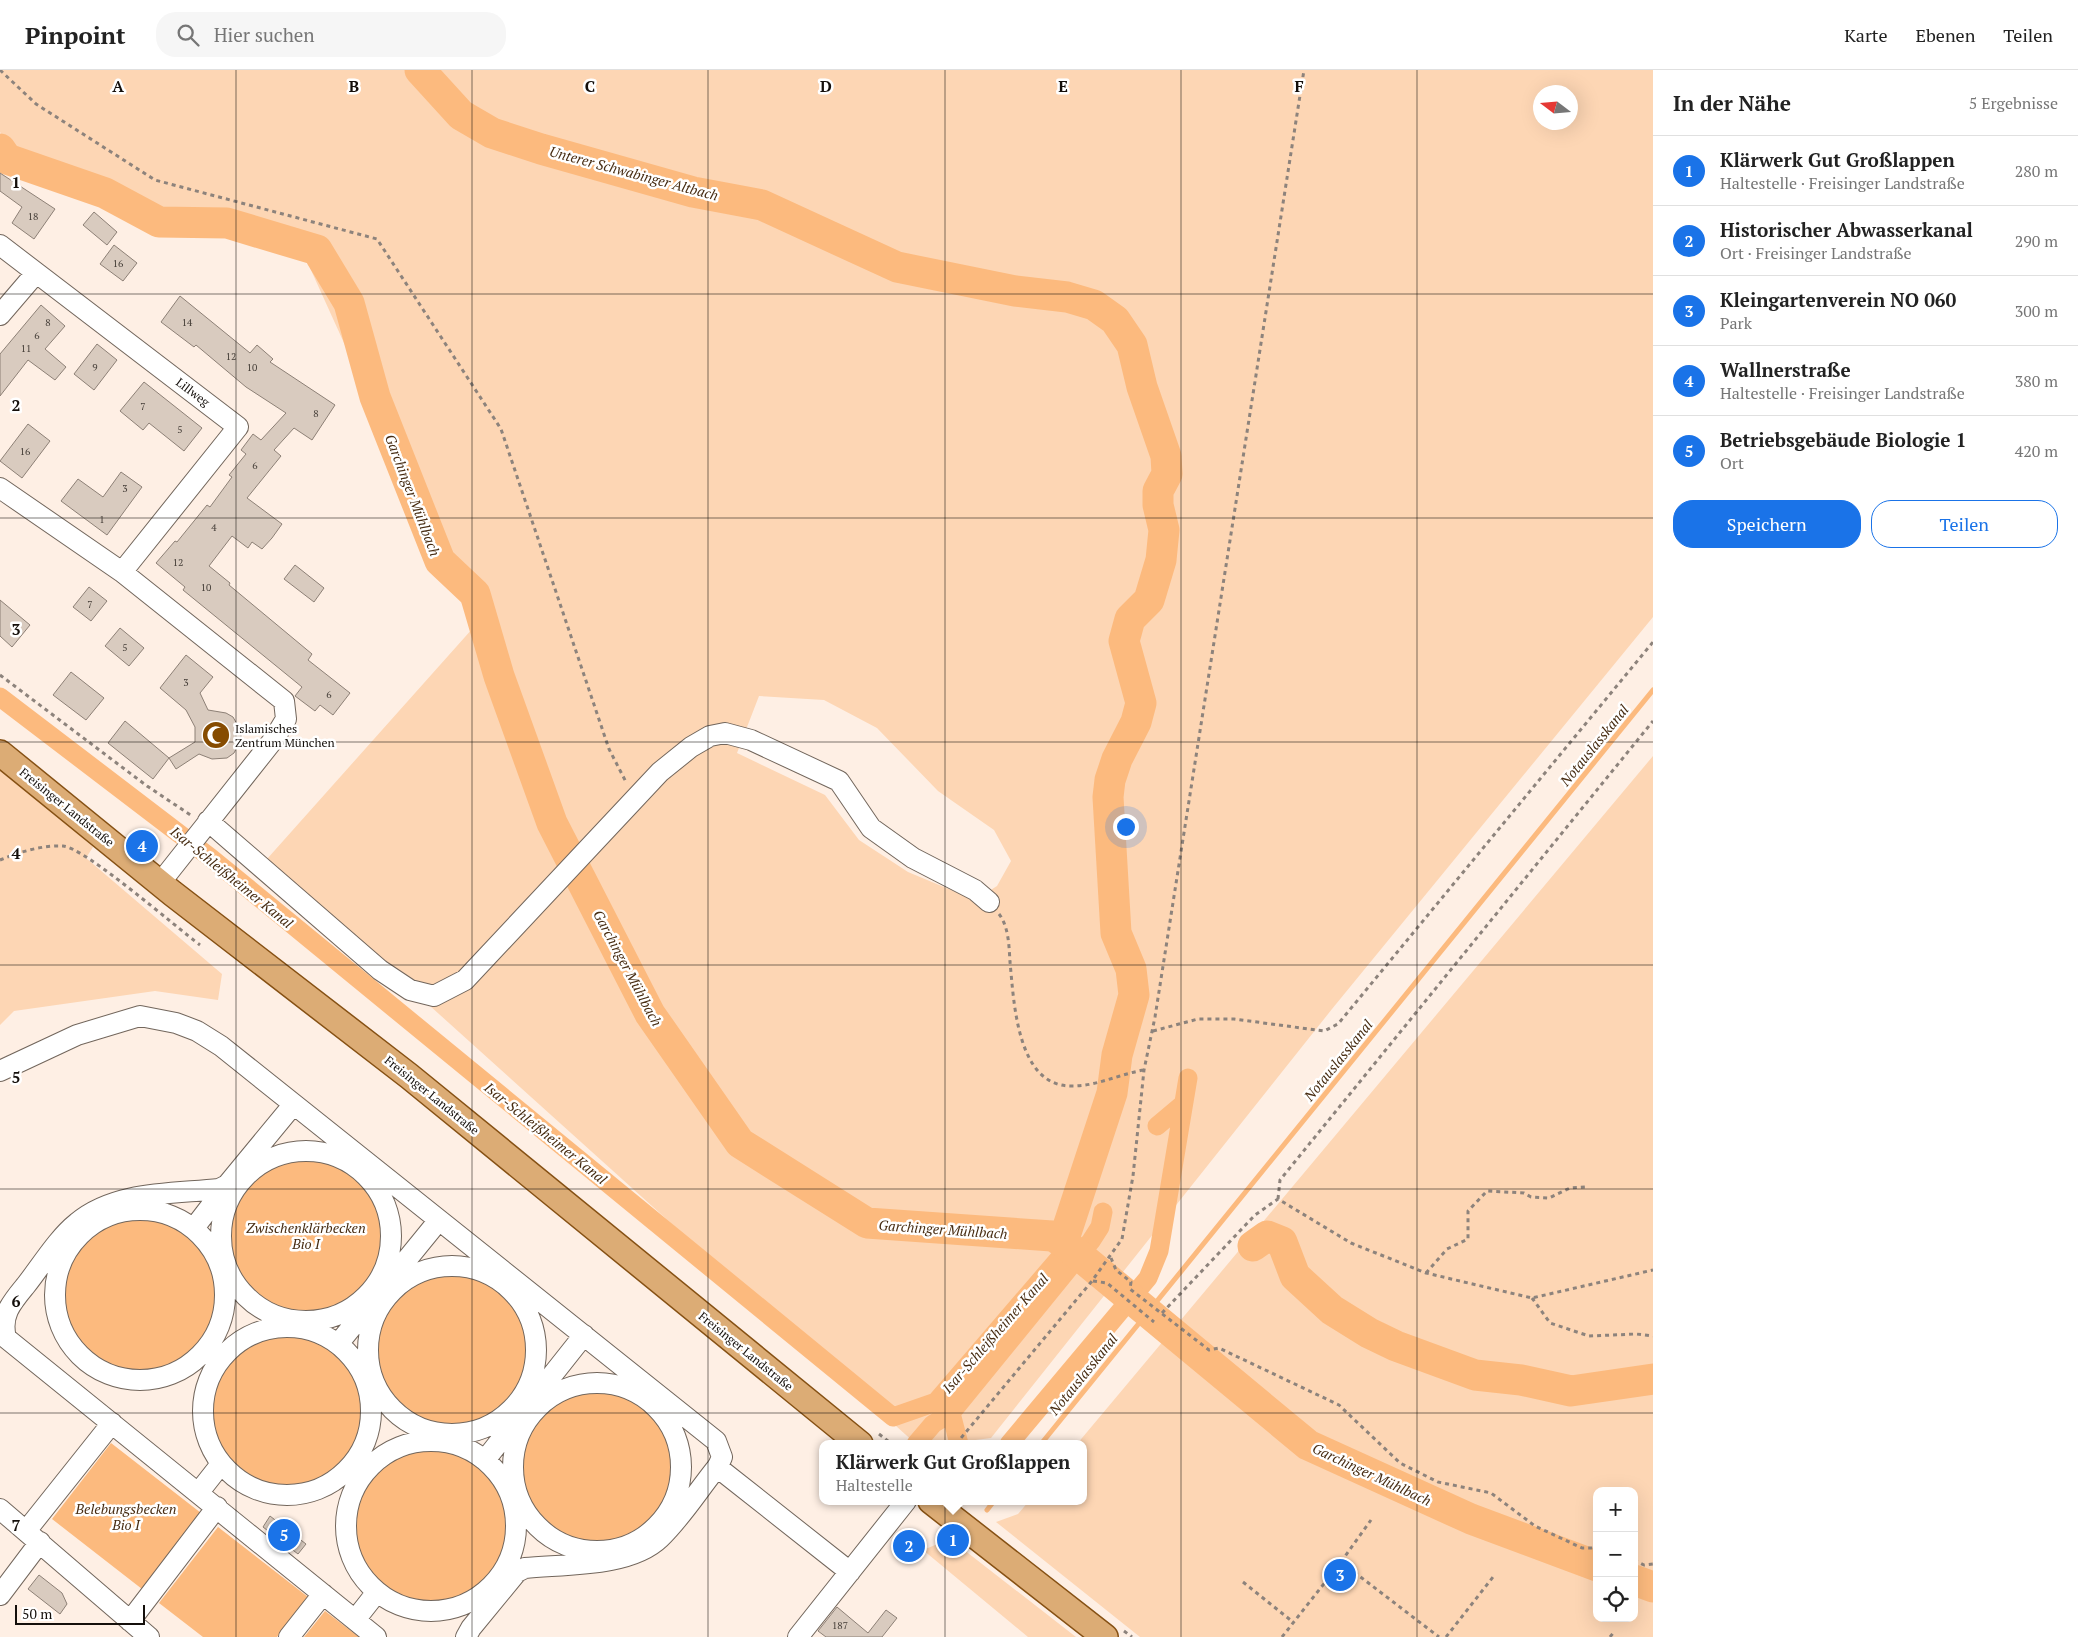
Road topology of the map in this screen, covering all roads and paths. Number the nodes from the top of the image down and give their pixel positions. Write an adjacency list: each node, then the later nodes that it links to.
1 (0, 70): 12 (path)
2 (1304, 70): 18 (path)
3 (0, 245): 4 (street, Lillweg)
4 (36, 274): 5 (street); 7 (street, Lillweg)
5 (0, 315)
6 (0, 488): 7 (street)
7 (122, 572): 13 (street)
8 (1653, 642): 18 (path)
9 (0, 675): 13 (path)
10 (1653, 721): 25 (path)
11 (0, 753): 15 (main road, Freisinger Landstraße)
12 (635, 798): 13 (street); 16 (street)
13 (204, 826): 15 (street)
14 (0, 860): 17 (path)
15 (160, 882): 51 (main road, Freisinger Landstraße)
16 (989, 902): 19 (path)
17 (200, 945)
18 (1153, 1031): 19 (path)
19 (1144, 1070): 28 (path)
20 (0, 1071): 21 (street)
21 (293, 1105): 22 (street); 23 (street)
22 (360, 1163): 23 (street); 26 (street); 35 (street)
23 (234, 1181): 27 (street); 29 (street); 30 (street)
24 (1586, 1187): 32 (path)
25 (1278, 1199): 32 (path); 37 (path)
26 (439, 1220): 33 (street); 35 (street)
27 (194, 1228): 29 (street); 30 (street)
28 (1110, 1258): 34 (path); 37 (path)
29 (54, 1262): 44 (street); 46 (street)
30 (223, 1267): 39 (street); 43 (street)
31 (1653, 1270): 36 (path)
32 (1426, 1273): 36 (path)
33 (509, 1281): 35 (street); 40 (street); 48 (street)
34 (1092, 1281): 38 (path); 52 (path)
35 (380, 1292): 39 (street); 42 (street); 45 (street)
36 (1532, 1298): 41 (path)
37 (1162, 1313): 65 (path)
38 (1154, 1322)
39 (295, 1323): 42 (street); 43 (street)
40 (584, 1335): 47 (street); 48 (street)
41 (1653, 1336)
42 (338, 1344): 45 (street)
43 (209, 1358): 44 (street); 54 (street)
44 (87, 1362): 46 (street)
45 (369, 1379): 50 (street); 56 (street)
46 (67, 1387): 49 (street)
47 (655, 1399): 48 (street); 55 (street); 66 (street)
48 (526, 1406): 50 (street); 53 (street); 58 (street)
49 (112, 1422): 57 (street); 64 (street)
50 (441, 1438): 53 (street); 56 (street)
51 (855, 1440)
52 (959, 1440)
53 (485, 1460): 58 (street)
54 (221, 1464): 56 (street); 57 (street)
55 (717, 1467): 66 (street); 70 (street)
56 (358, 1468): 74 (street)
57 (199, 1492): 61 (street)
58 (515, 1497): 66 (street); 73 (street)
59 (903, 1505): 70 (street)
60 (936, 1505): 86 (main road)
61 (217, 1507): 76 (street); 77 (street)
62 (0, 1509): 64 (street)
63 (1371, 1520): 67 (path)
64 (33, 1537): 75 (street); 77 (street)
65 (1593, 1548)
66 (619, 1554): 73 (street)
67 (1341, 1562): 79 (path); 88 (path)
68 (1638, 1562): 69 (path)
69 (1653, 1564)
70 (850, 1572): 85 (street)
71 (1493, 1577): 89 (path)
72 (1242, 1582): 79 (path)
73 (500, 1584): 74 (street); 84 (street)
74 (377, 1592): 78 (street)
75 (0, 1594)
76 (323, 1594): 78 (street); 82 (street)
77 (130, 1620): 81 (street)
78 (355, 1620): 83 (street)
79 (1293, 1622): 87 (path)
80 (1614, 1632): 90 (path)
81 (149, 1637)
82 (288, 1637)
83 (376, 1637)
84 (466, 1637)
85 (798, 1637)
86 (1105, 1637)
87 (1282, 1637)
88 (1439, 1637)
89 (1446, 1637)
90 (1610, 1637)

